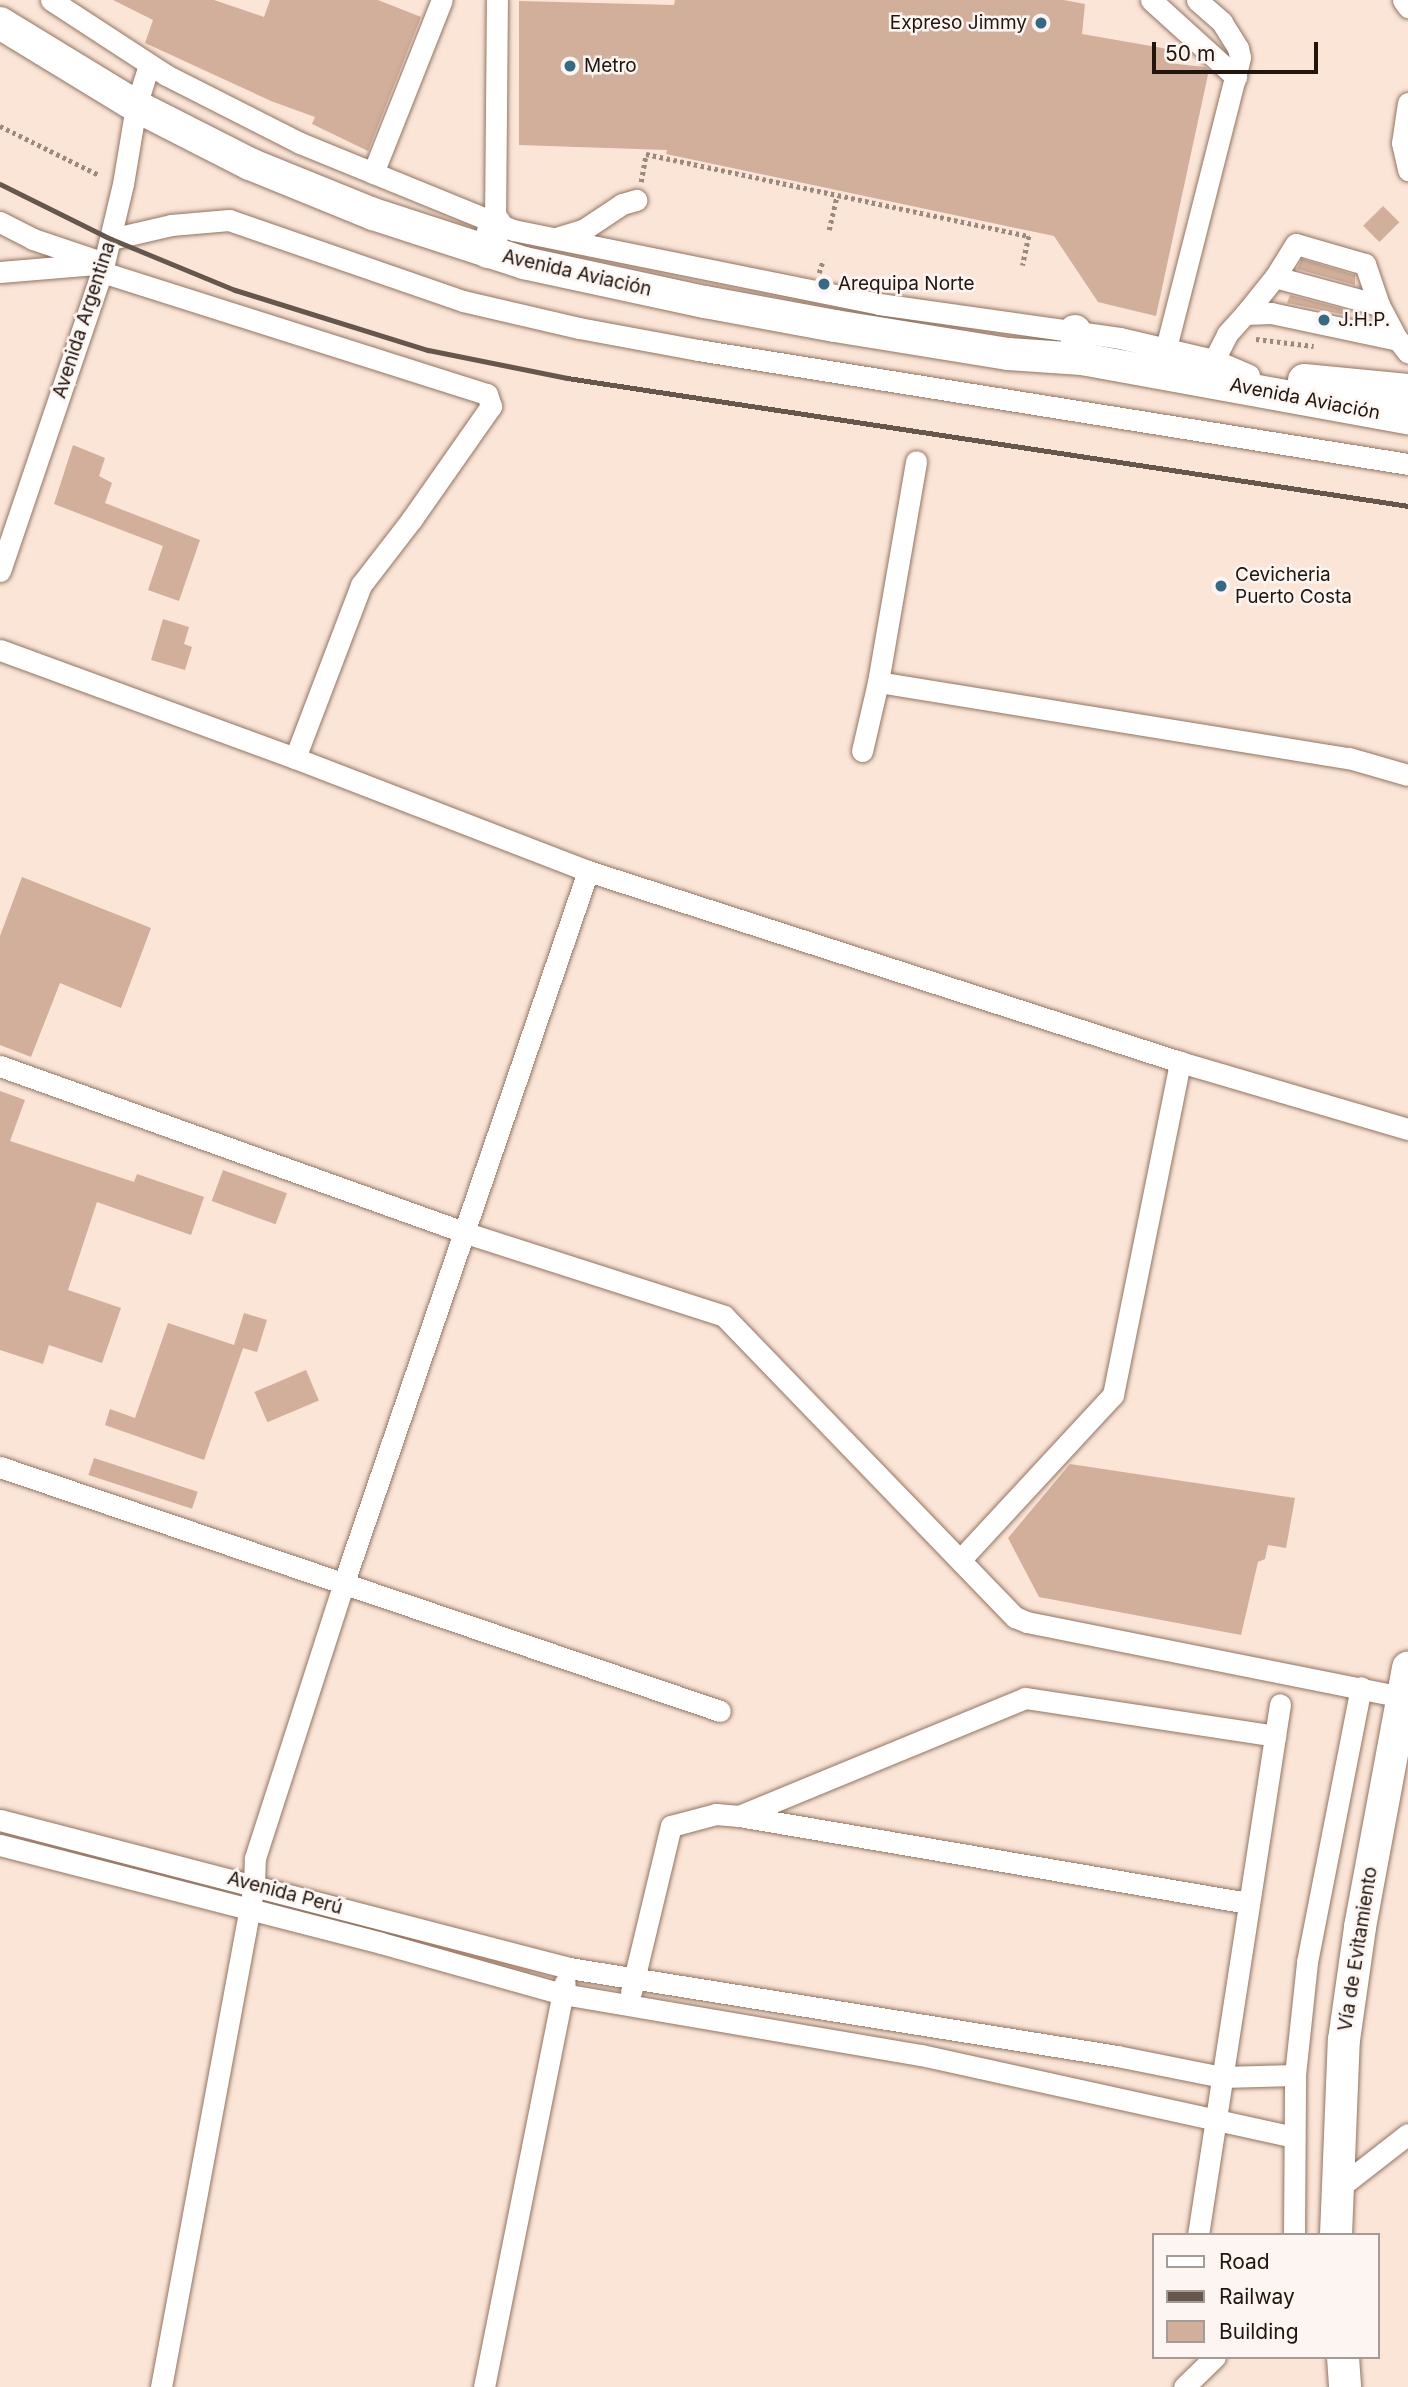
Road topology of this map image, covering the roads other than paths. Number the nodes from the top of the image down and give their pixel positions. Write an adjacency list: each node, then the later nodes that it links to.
1 (51, 0): 9 (street)
2 (442, 0): 14 (street)
3 (497, 0): 17 (street)
4 (1151, 0): 10 (street)
5 (1197, 0): 10 (street)
6 (1403, 0): 7 (street)
7 (1408, 7)
8 (0, 23): 12 (highway, Avenida Aviación)
9 (149, 65): 12 (street, Avenida Argentina); 14 (street)
10 (1236, 77): 27 (street)
11 (1408, 103): 13 (street)
12 (136, 106): 17 (highway, Avenida Aviación); 18 (street, Avenida Argentina)
13 (1408, 170)
14 (373, 173): 17 (street)
15 (638, 193): 19 (street)
16 (0, 222): 20 (street)
17 (491, 238): 19 (street); 25 (highway, Avenida Aviación)
18 (111, 239): 20 (street, Avenida Argentina); 32 (street)
19 (554, 239): 25 (street)
20 (103, 267): 21 (street); 33 (street, Avenida Argentina); 37 (street)
21 (0, 272)
22 (1275, 277): 23 (street); 23 (street); 24 (street)
23 (1379, 305): 26 (street)
24 (1245, 314): 26 (street); 28 (street)
25 (1079, 345): 27 (street); 28 (highway, Avenida Aviación)
26 (1403, 347)
27 (1166, 348): 28 (street)
28 (1208, 370): 29 (highway, Avenida Aviación); 30 (highway, Avenida Aviación)
29 (1408, 390)
30 (1408, 418)
31 (916, 461): 35 (street)
32 (1408, 464)
33 (1, 567)
34 (0, 650): 37 (street)
35 (878, 682): 36 (street); 38 (street)
36 (862, 751)
37 (295, 758): 39 (street)
38 (1408, 775)
39 (588, 871): 40 (street); 43 (street)
40 (1180, 1062): 42 (street); 45 (street)
41 (0, 1066): 43 (street)
42 (1408, 1129)
43 (466, 1233): 45 (street); 46 (street)
44 (0, 1467): 46 (street)
45 (961, 1559): 48 (street)
46 (343, 1585): 51 (street); 56 (street)
47 (1408, 1667): 49 (highway, Vía de Evitamiento)
48 (1362, 1687): 49 (street); 63 (street)
49 (1401, 1697): 68 (highway, Vía de Evitamiento)
50 (1280, 1704): 52 (street)
51 (720, 1711)
52 (1275, 1736): 53 (street); 57 (street)
53 (739, 1816): 57 (street); 60 (street)
54 (0, 1820): 56 (street, Avenida Perú)
55 (0, 1845): 58 (street, Avenida Perú)
56 (254, 1885): 58 (street); 59 (street, Avenida Perú)
57 (1248, 1903): 64 (street)
58 (249, 1910): 61 (street, Avenida Perú); 74 (street)
59 (569, 1968): 60 (street, Avenida Perú); 61 (street)
60 (634, 1979): 62 (street); 64 (street, Avenida Perú)
61 (563, 1994): 62 (street, Avenida Perú); 75 (street)
62 (628, 2004): 65 (street, Avenida Perú)
63 (1296, 2075): 64 (street, Avenida Perú); 67 (street)
64 (1222, 2077): 65 (street)
65 (1215, 2119): 67 (street, Avenida Perú); 69 (street)
66 (1408, 2134): 68 (street)
67 (1294, 2137): 70 (street)
68 (1336, 2190): 71 (highway, Vía de Evitamiento)
69 (1198, 2233)
70 (1294, 2233)
71 (1336, 2233)
72 (1213, 2359): 76 (street)
73 (1343, 2359): 77 (highway)
74 (161, 2387)
75 (484, 2387)
76 (1184, 2387)
77 (1345, 2387)

